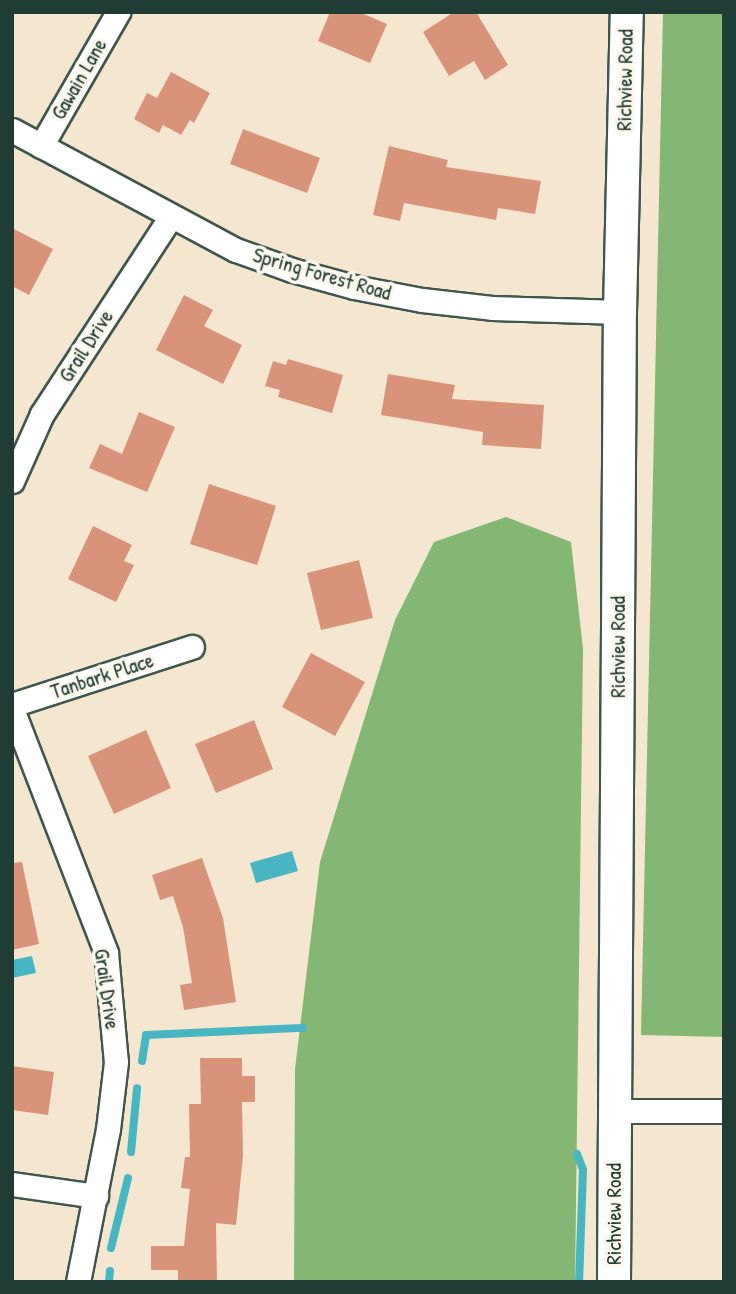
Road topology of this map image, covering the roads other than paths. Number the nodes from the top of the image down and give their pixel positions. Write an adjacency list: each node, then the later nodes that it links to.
1 (118, 12): 4 (street, Gawain Lane)
2 (627, 12): 6 (street, Richview Road)
3 (12, 130): 4 (street, Spring Forest Road)
4 (41, 146): 5 (street, Spring Forest Road)
5 (171, 216): 6 (street, Spring Forest Road); 7 (street, Grail Drive)
6 (620, 312): 10 (street, Richview Road)
7 (12, 481)
8 (192, 647): 9 (street, Tanbark Place)
9 (12, 707): 13 (street, Grail Drive)
10 (615, 1111): 11 (street); 15 (street, Richview Road)
11 (724, 1111)
12 (12, 1184): 13 (street)
13 (96, 1196): 14 (street, Grail Drive)
14 (78, 1282)
15 (614, 1282)

